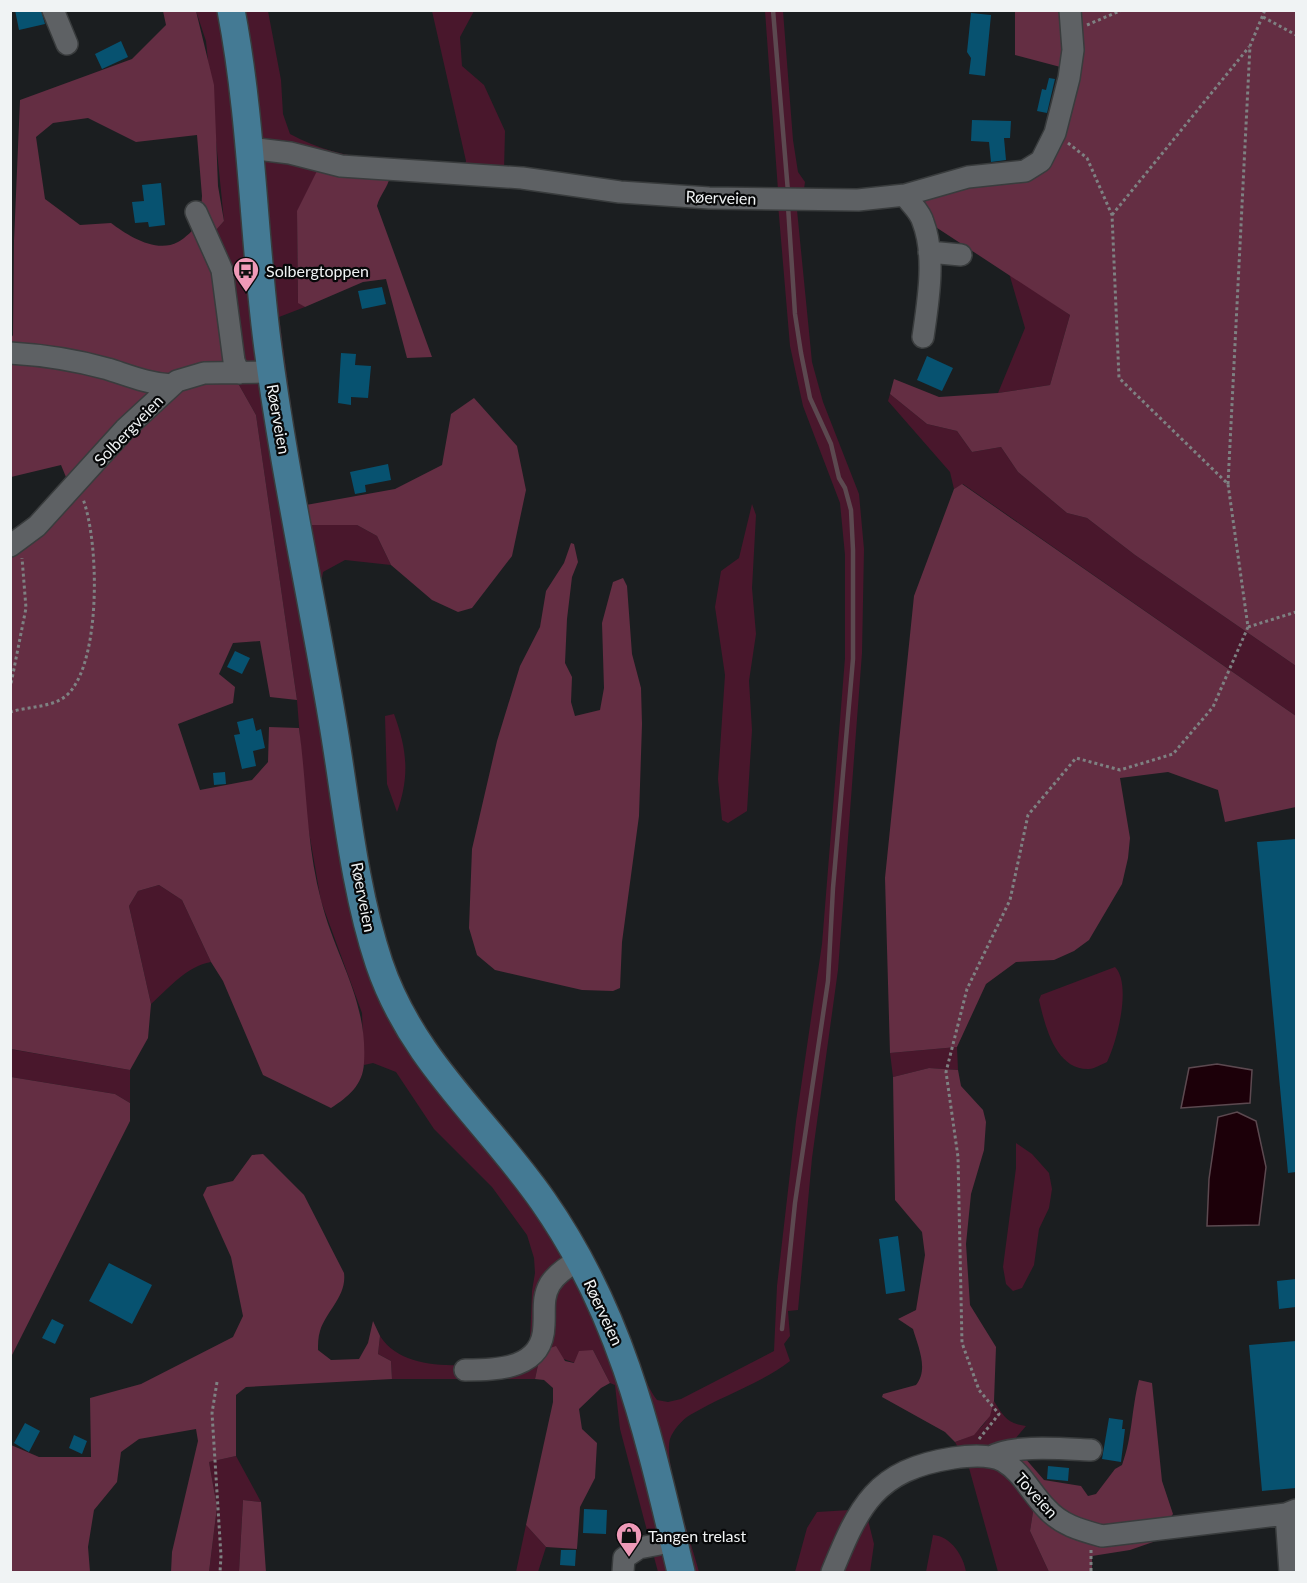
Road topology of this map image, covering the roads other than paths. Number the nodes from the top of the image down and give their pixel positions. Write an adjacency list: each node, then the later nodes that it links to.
1 (53, 10): 4 (street)
2 (231, 10): 5 (main road, Røerveien)
3 (1070, 21): 6 (street, Røerveien)
4 (67, 44)
5 (249, 148): 6 (street, Røerveien); 12 (main road, Røerveien)
6 (905, 195): 8 (street)
7 (196, 212): 13 (street)
8 (929, 252): 9 (street); 10 (street)
9 (961, 255)
10 (923, 337)
11 (10, 353): 14 (street)
12 (271, 372): 13 (street, Solbergveien); 16 (main road, Røerveien)
13 (239, 373): 14 (street, Solbergveien)
14 (172, 385): 15 (street, Solbergveien)
15 (16, 542)
16 (579, 1260): 17 (street); 23 (main road, Røerveien)
17 (465, 1370)
18 (1091, 1450): 19 (street)
19 (991, 1457): 20 (street, Toveien); 24 (street, Toveien)
20 (1291, 1512): 25 (street)
21 (660, 1544): 22 (street)
22 (623, 1572)
23 (681, 1572)
24 (832, 1572)
25 (1290, 1572)

